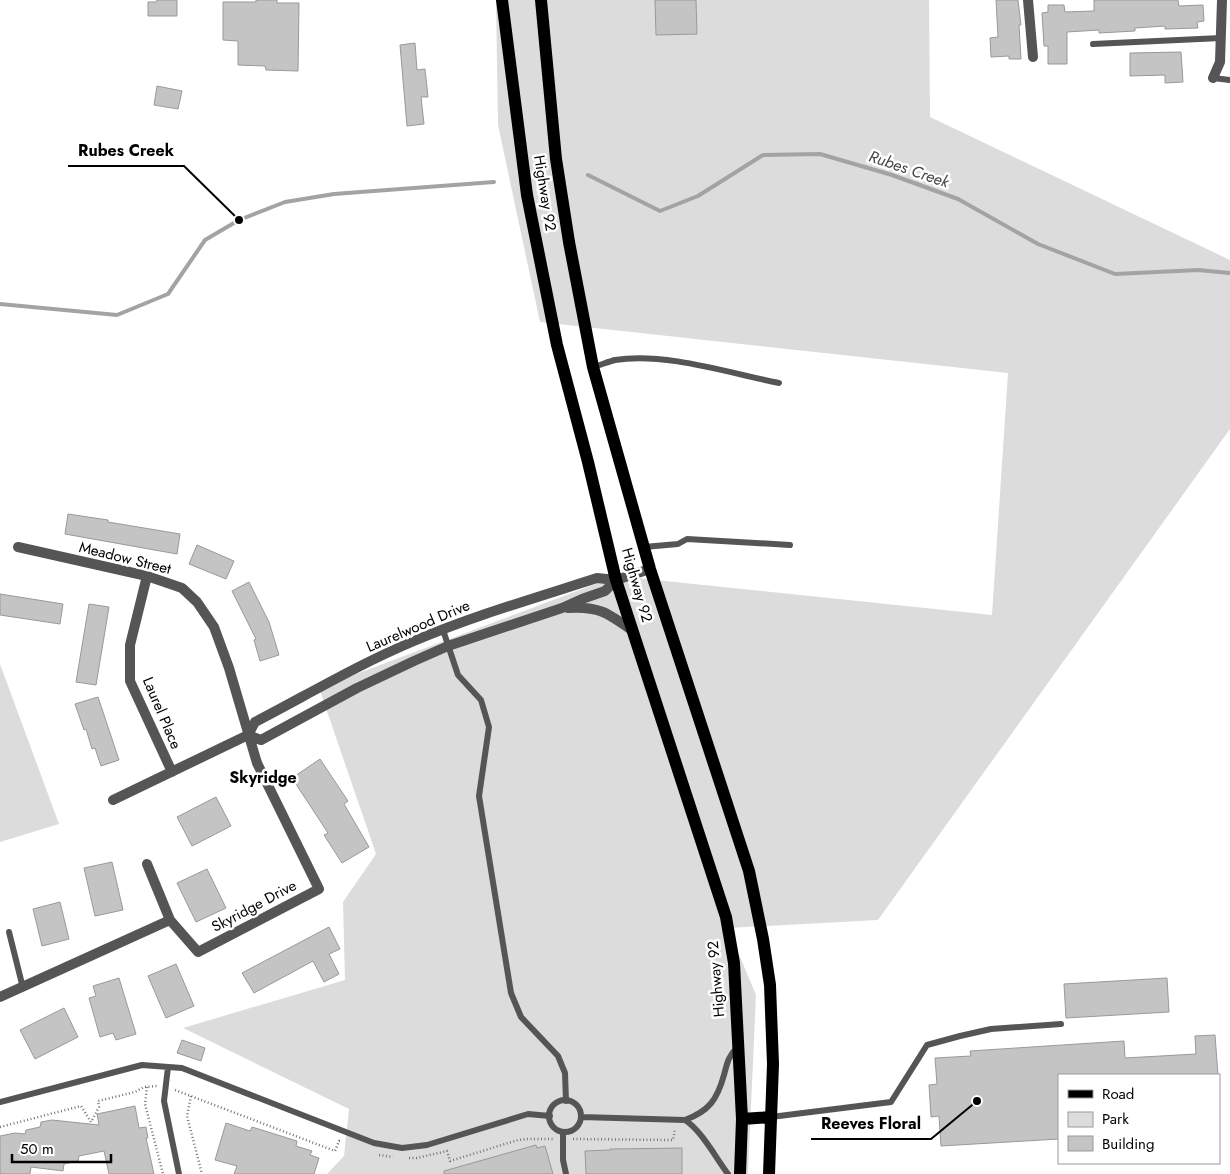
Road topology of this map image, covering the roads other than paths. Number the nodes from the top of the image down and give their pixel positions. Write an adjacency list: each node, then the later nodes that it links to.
1 (502, 0): 17 (main road, Highway 92)
2 (541, 0): 10 (main road, Highway 92)
3 (1028, 0): 7 (street)
4 (1222, 0): 5 (street)
5 (1221, 38): 6 (lane); 8 (street)
6 (1093, 44)
7 (1033, 58)
8 (1213, 78): 9 (lane)
9 (1230, 80)
10 (593, 367): 11 (lane); 14 (main road, Highway 92)
11 (779, 383)
12 (790, 545): 14 (lane)
13 (18, 547): 16 (street, Meadow Street)
14 (644, 548): 15 (main road, Highway 92)
15 (650, 569): 17 (street, Laurelwood Drive); 37 (main road, Highway 92)
16 (146, 576): 22 (street, Meadow Street); 23 (street, Laurel Place)
17 (616, 580): 18 (street, Laurelwood Drive); 19 (street, Laurelwood Drive); 20 (main road, Highway 92)
18 (562, 608): 20 (street, Laurelwood Drive); 21 (street, Laurelwood Drive)
19 (443, 630): 21 (lane); 22 (street, Laurelwood Drive)
20 (633, 630): 31 (main road, Highway 92)
21 (448, 646): 22 (street, Laurelwood Drive); 33 (lane)
22 (248, 735): 23 (street, Laurelwood Drive); 26 (street, Skyridge Drive)
23 (172, 772): 24 (street, Laurelwood Drive)
24 (113, 800)
25 (146, 864): 26 (street, Skyridge Drive)
26 (170, 920): 28 (street)
27 (9, 932): 28 (lane)
28 (23, 988): 29 (street)
29 (0, 997)
30 (1060, 1024): 37 (lane)
31 (737, 1048): 38 (main road, Highway 92); 39 (lane)
32 (168, 1067): 34 (lane); 35 (lane); 41 (lane)
33 (566, 1100): 35 (lane); 36 (lane)
34 (0, 1102)
35 (550, 1116): 40 (lane)
36 (581, 1117): 39 (lane); 40 (lane)
37 (771, 1117): 38 (main road); 45 (main road, Highway 92)
38 (742, 1119): 44 (main road, Highway 92)
39 (685, 1120): 43 (lane)
40 (563, 1132): 42 (lane)
41 (178, 1174)
42 (566, 1174)
43 (728, 1174)
44 (740, 1174)
45 (769, 1174)

